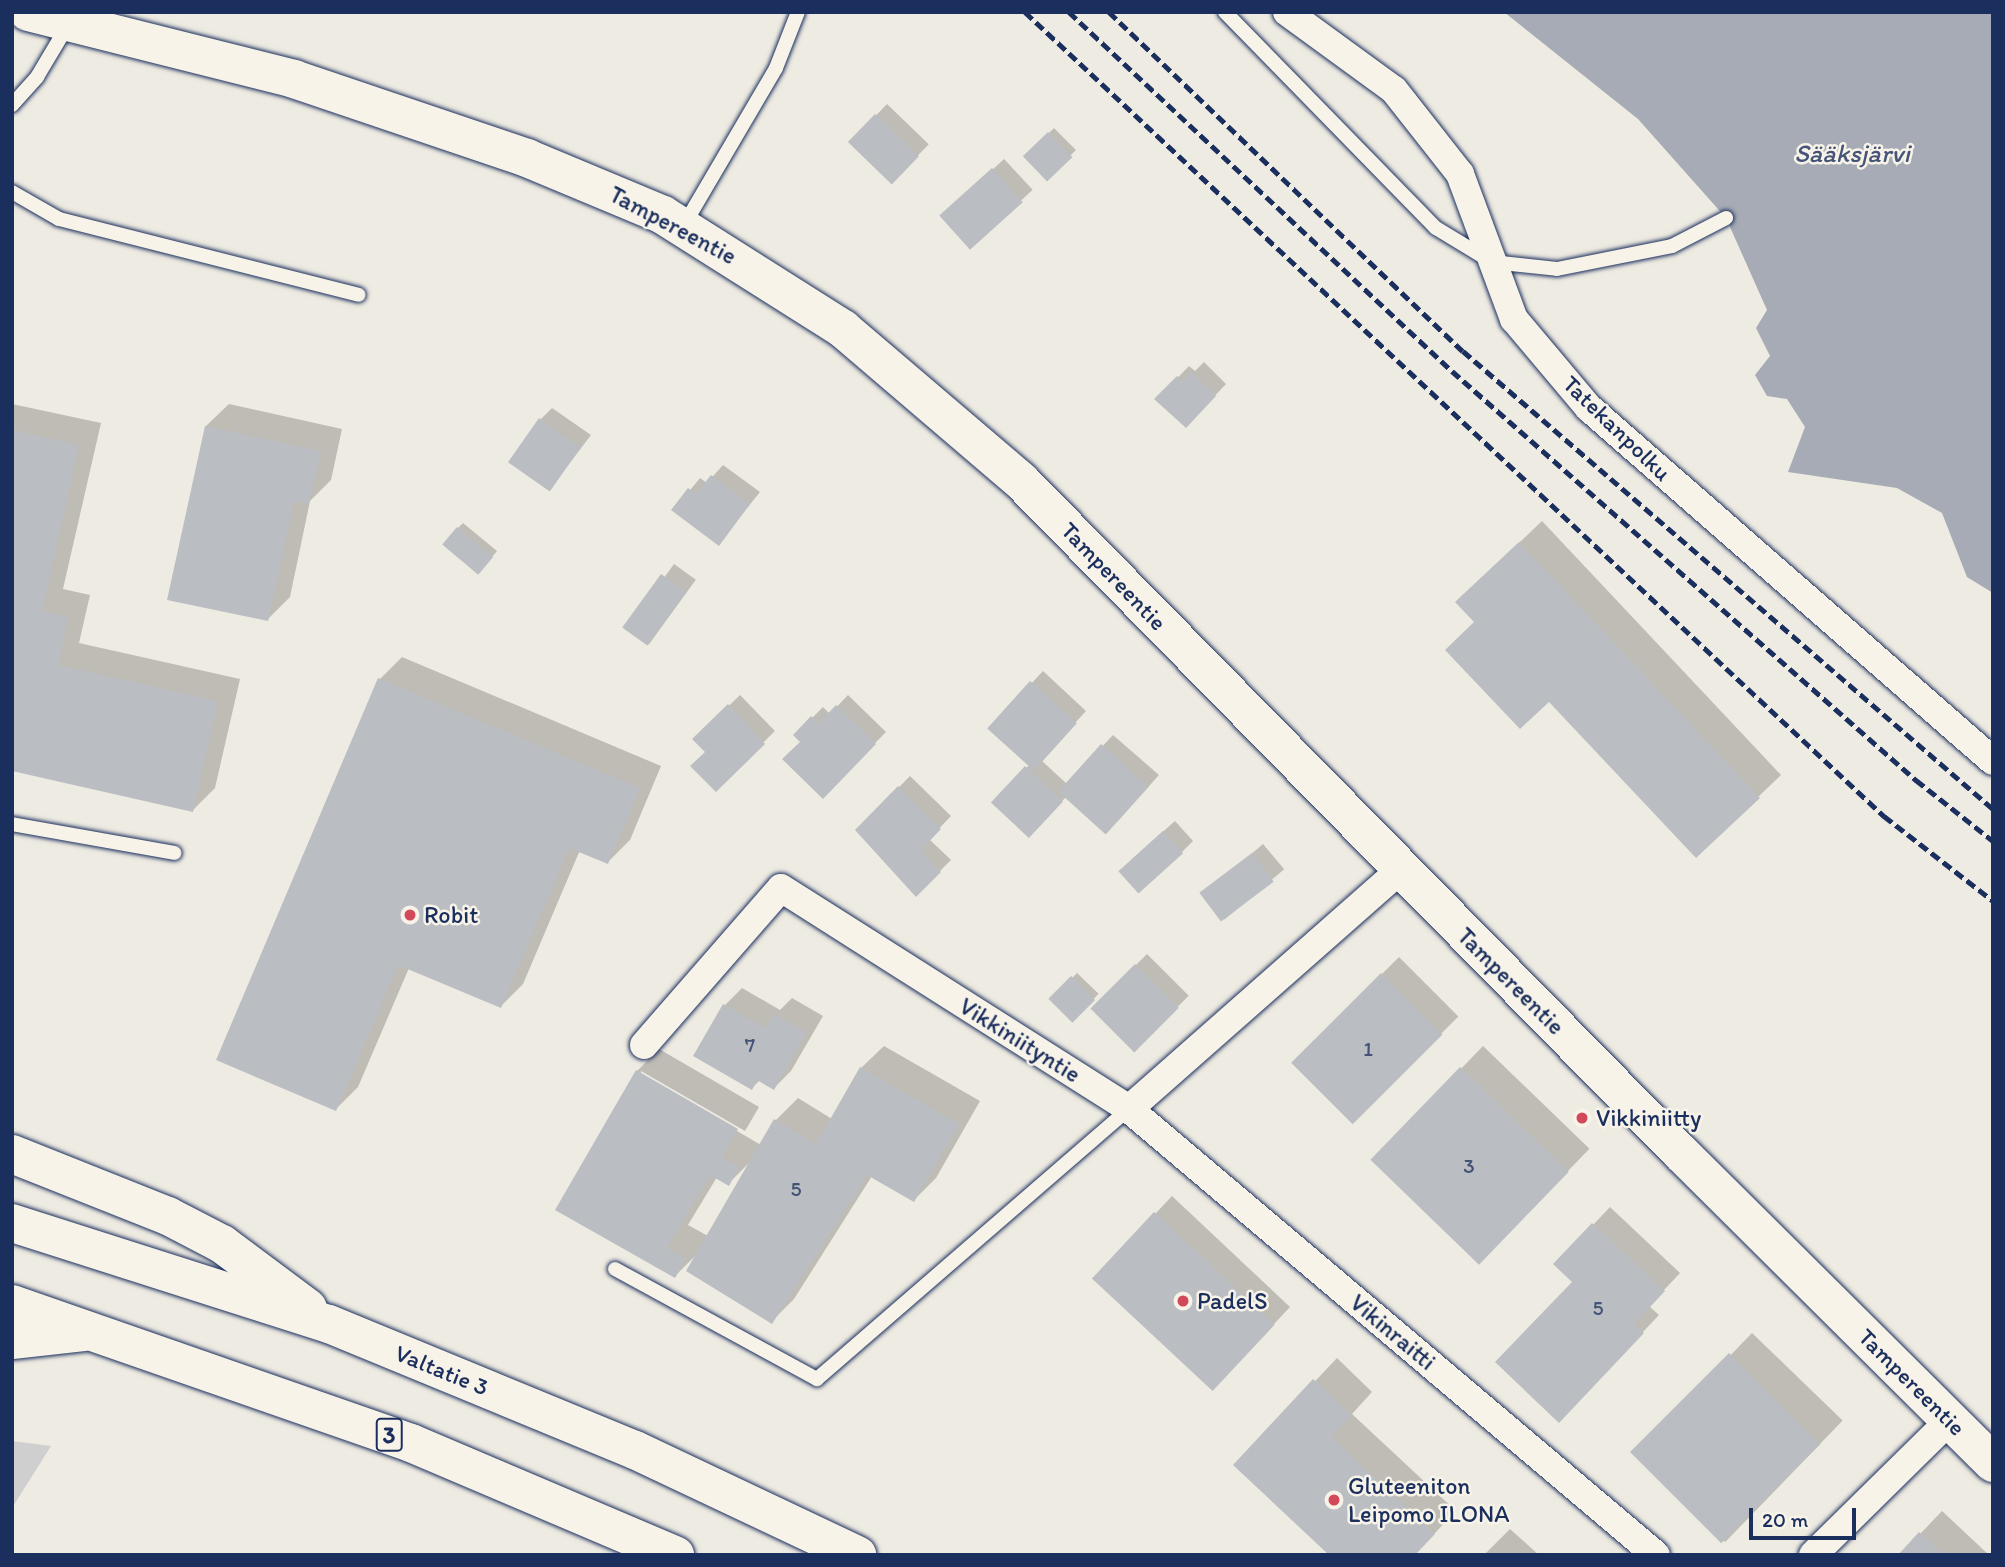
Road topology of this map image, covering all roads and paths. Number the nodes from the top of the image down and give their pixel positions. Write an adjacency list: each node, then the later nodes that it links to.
1 (28, 12): 5 (main road, Tampereentie)
2 (798, 12): 9 (lane)
3 (1225, 12): 10 (lane)
4 (1287, 12): 10 (street, Tatekanpolku)
5 (69, 24): 6 (lane); 9 (main road, Tampereentie)
6 (12, 105)
7 (12, 192): 11 (lane)
8 (1726, 218): 10 (lane)
9 (683, 226): 15 (main road, Tampereentie)
10 (1492, 262): 12 (street, Tatekanpolku)
11 (359, 295)
12 (1993, 761)
13 (12, 824): 14 (lane)
14 (174, 853)
15 (1401, 869): 17 (street); 25 (main road, Tampereentie)
16 (644, 1045): 17 (street, Vikkiniityntie)
17 (1129, 1109): 20 (lane); 29 (street, Vikinraitti)
18 (12, 1154): 22 (main road)
19 (12, 1223): 22 (main road, Valtatie 3)
20 (615, 1269)
21 (12, 1304): 23 (main road, 3)
22 (330, 1324): 28 (main road, Valtatie 3)
23 (97, 1331): 24 (main road); 27 (main road, 3)
24 (12, 1340)
25 (1950, 1420): 26 (main road, Tampereentie); 30 (street)
26 (1993, 1463)
27 (675, 1555)
28 (857, 1555)
29 (1656, 1555)
30 (1814, 1555)

